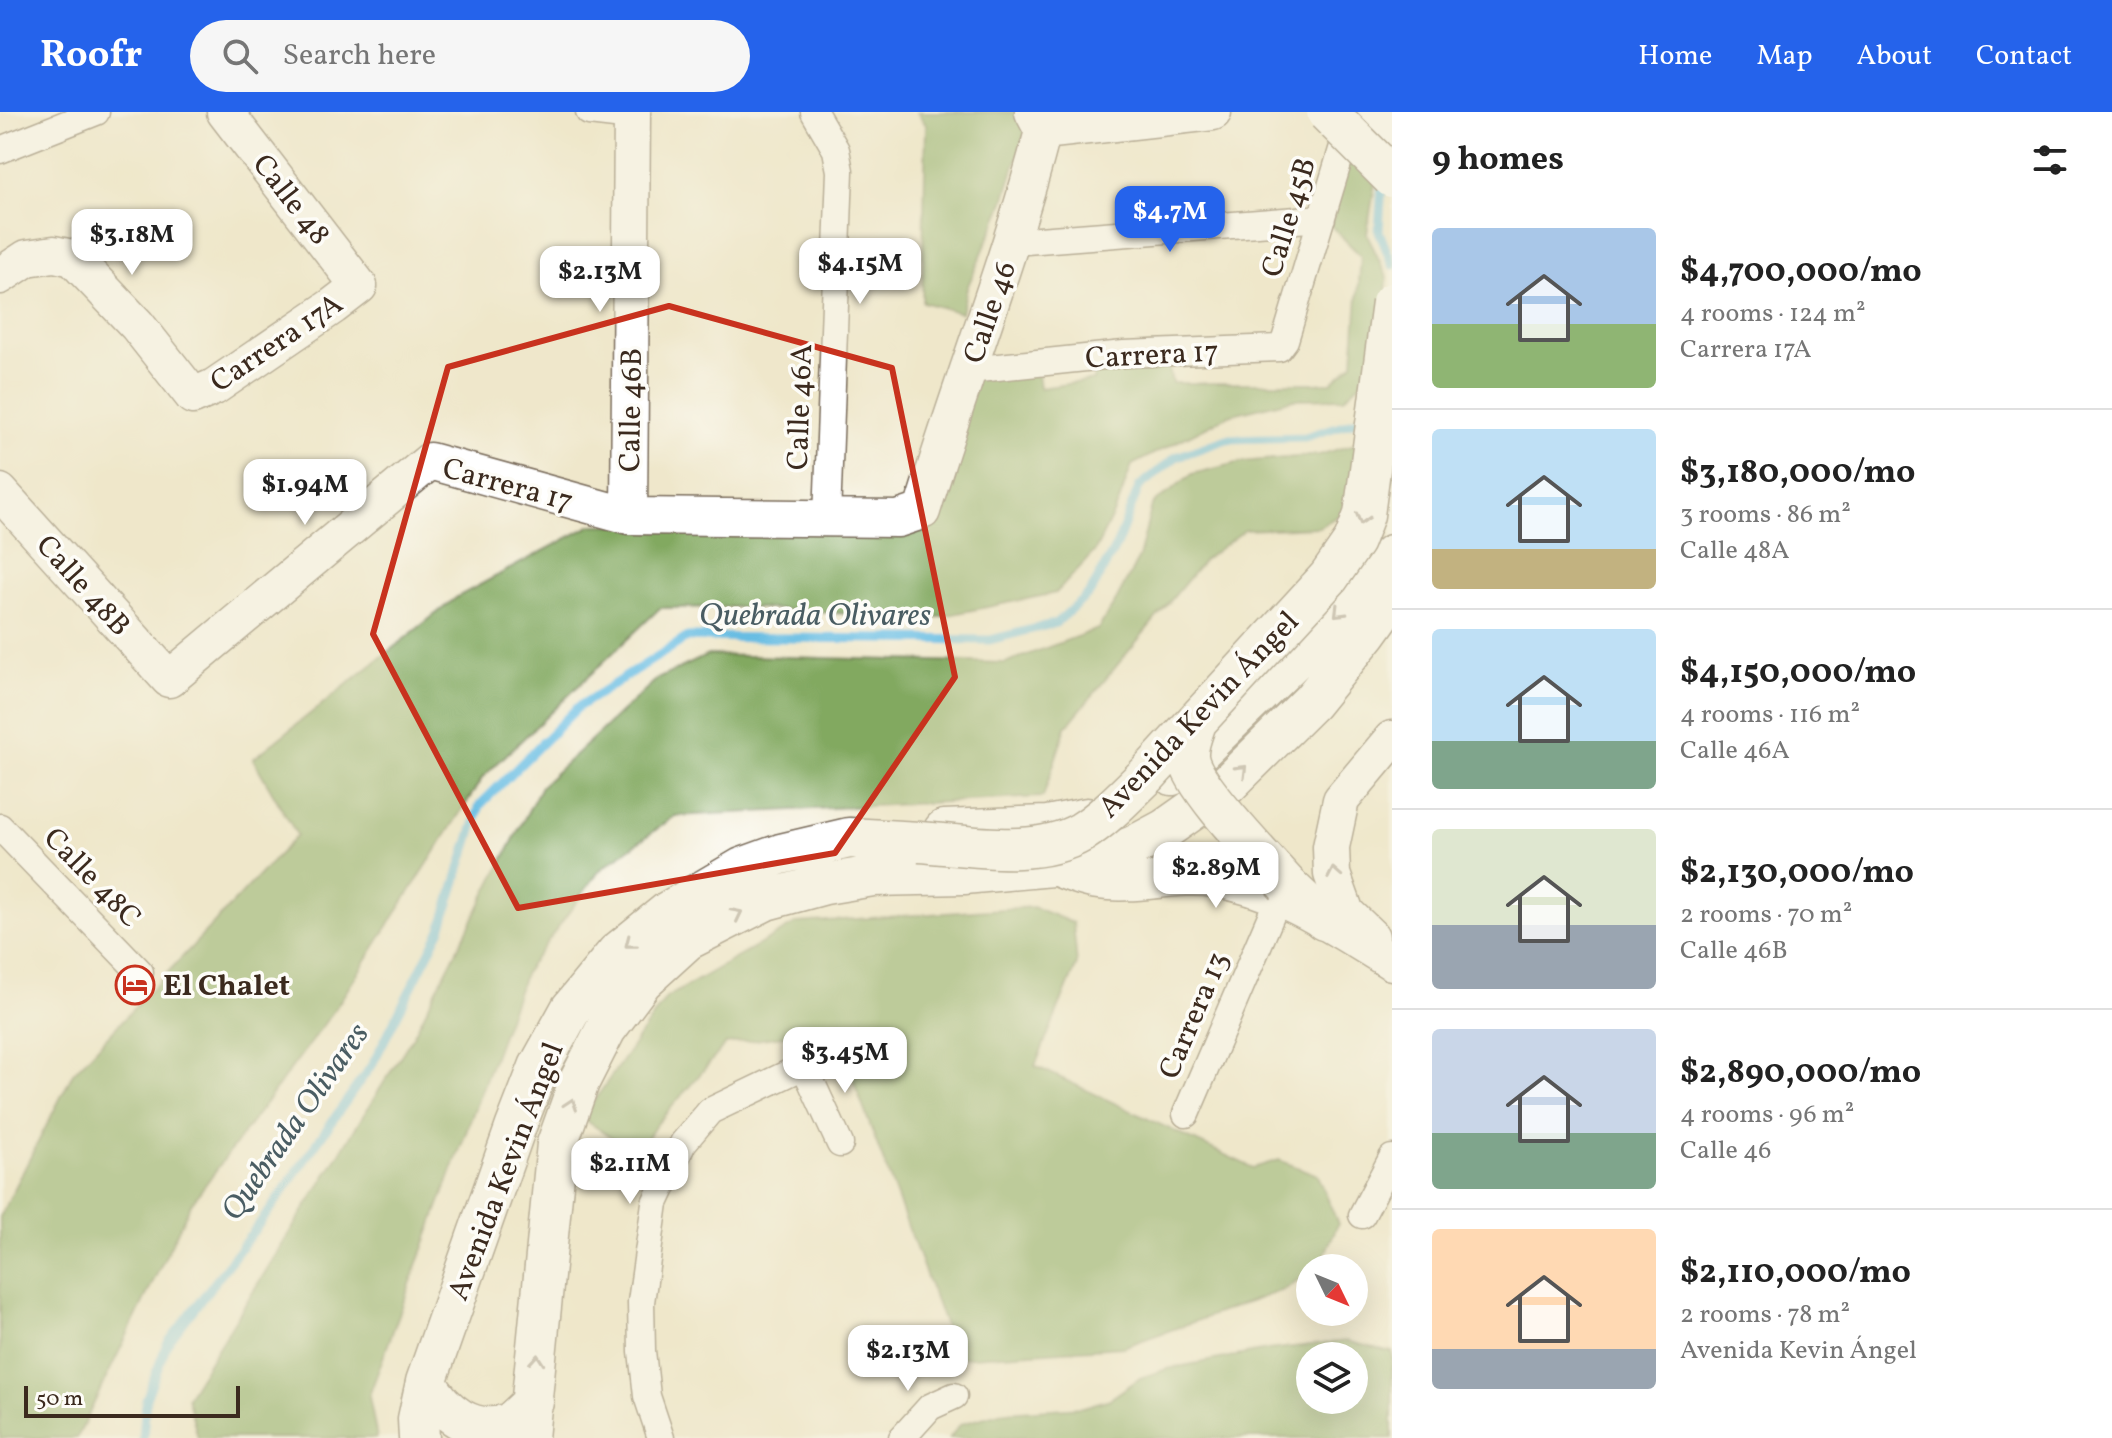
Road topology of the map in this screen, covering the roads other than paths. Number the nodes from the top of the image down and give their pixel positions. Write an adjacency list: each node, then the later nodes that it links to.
1 (96, 112): 10 (street)
2 (225, 112): 15 (street, Calle 48)
3 (589, 112): 7 (street)
4 (814, 112): 22 (street, Calle 46A)
5 (1213, 112): 9 (street)
6 (1327, 112): 11 (main road, bridge)
7 (632, 114): 21 (street, Calle 46B)
8 (1372, 118): 12 (street, Calle 45B)
9 (1038, 121): 13 (street, Calle 46)
10 (0, 150)
11 (1392, 177)
12 (1322, 218): 13 (street); 17 (street, Calle 45B)
13 (1013, 242): 18 (street, Calle 46)
14 (13, 267): 15 (street, Carrera 17A)
15 (359, 286)
16 (1392, 303): 28 (main road, Avenida Kevin Ángel, one-way to 28, bridge)
17 (1285, 340): 18 (street, Carrera 17)
18 (969, 370): 20 (street, Calle 46)
19 (0, 492): 26 (street, Calle 48B)
20 (922, 511): 22 (street, Carrera 17)
21 (629, 516): 22 (street, Carrera 17); 26 (street, Carrera 17)
22 (827, 518)
23 (1392, 555): 31 (main road, one-way to 31)
24 (1392, 598): 27 (main road, Avenida Kevin Ángel)
25 (1392, 621): 27 (main road)
26 (169, 679)
27 (1311, 702): 32 (main road, Avenida Kevin Ángel, one-way to 27)
28 (1197, 720): 31 (main road, Avenida Kevin Ángel, bridge); 33 (main road, bridge)
29 (1392, 739): 35 (street, one-way to 29)
30 (0, 827): 36 (street, Calle 48C)
31 (849, 838): 41 (main road, Avenida Kevin Ángel, one-way to 41)
32 (1052, 866): 33 (street); 43 (main road, Avenida Kevin Ángel, one-way to 32)
33 (1283, 891): 34 (main road); 37 (street, Carrera 13)
34 (1324, 920): 35 (street)
35 (1392, 960)
36 (140, 972)
37 (1186, 1114)
38 (840, 1144): 45 (street)
39 (1392, 1158): 40 (street)
40 (1362, 1215)
41 (426, 1382): 43 (main road); 44 (main road, Avenida Kevin Ángel)
42 (954, 1396): 46 (street)
43 (531, 1420)
44 (419, 1438)
45 (661, 1438)
46 (902, 1438)

